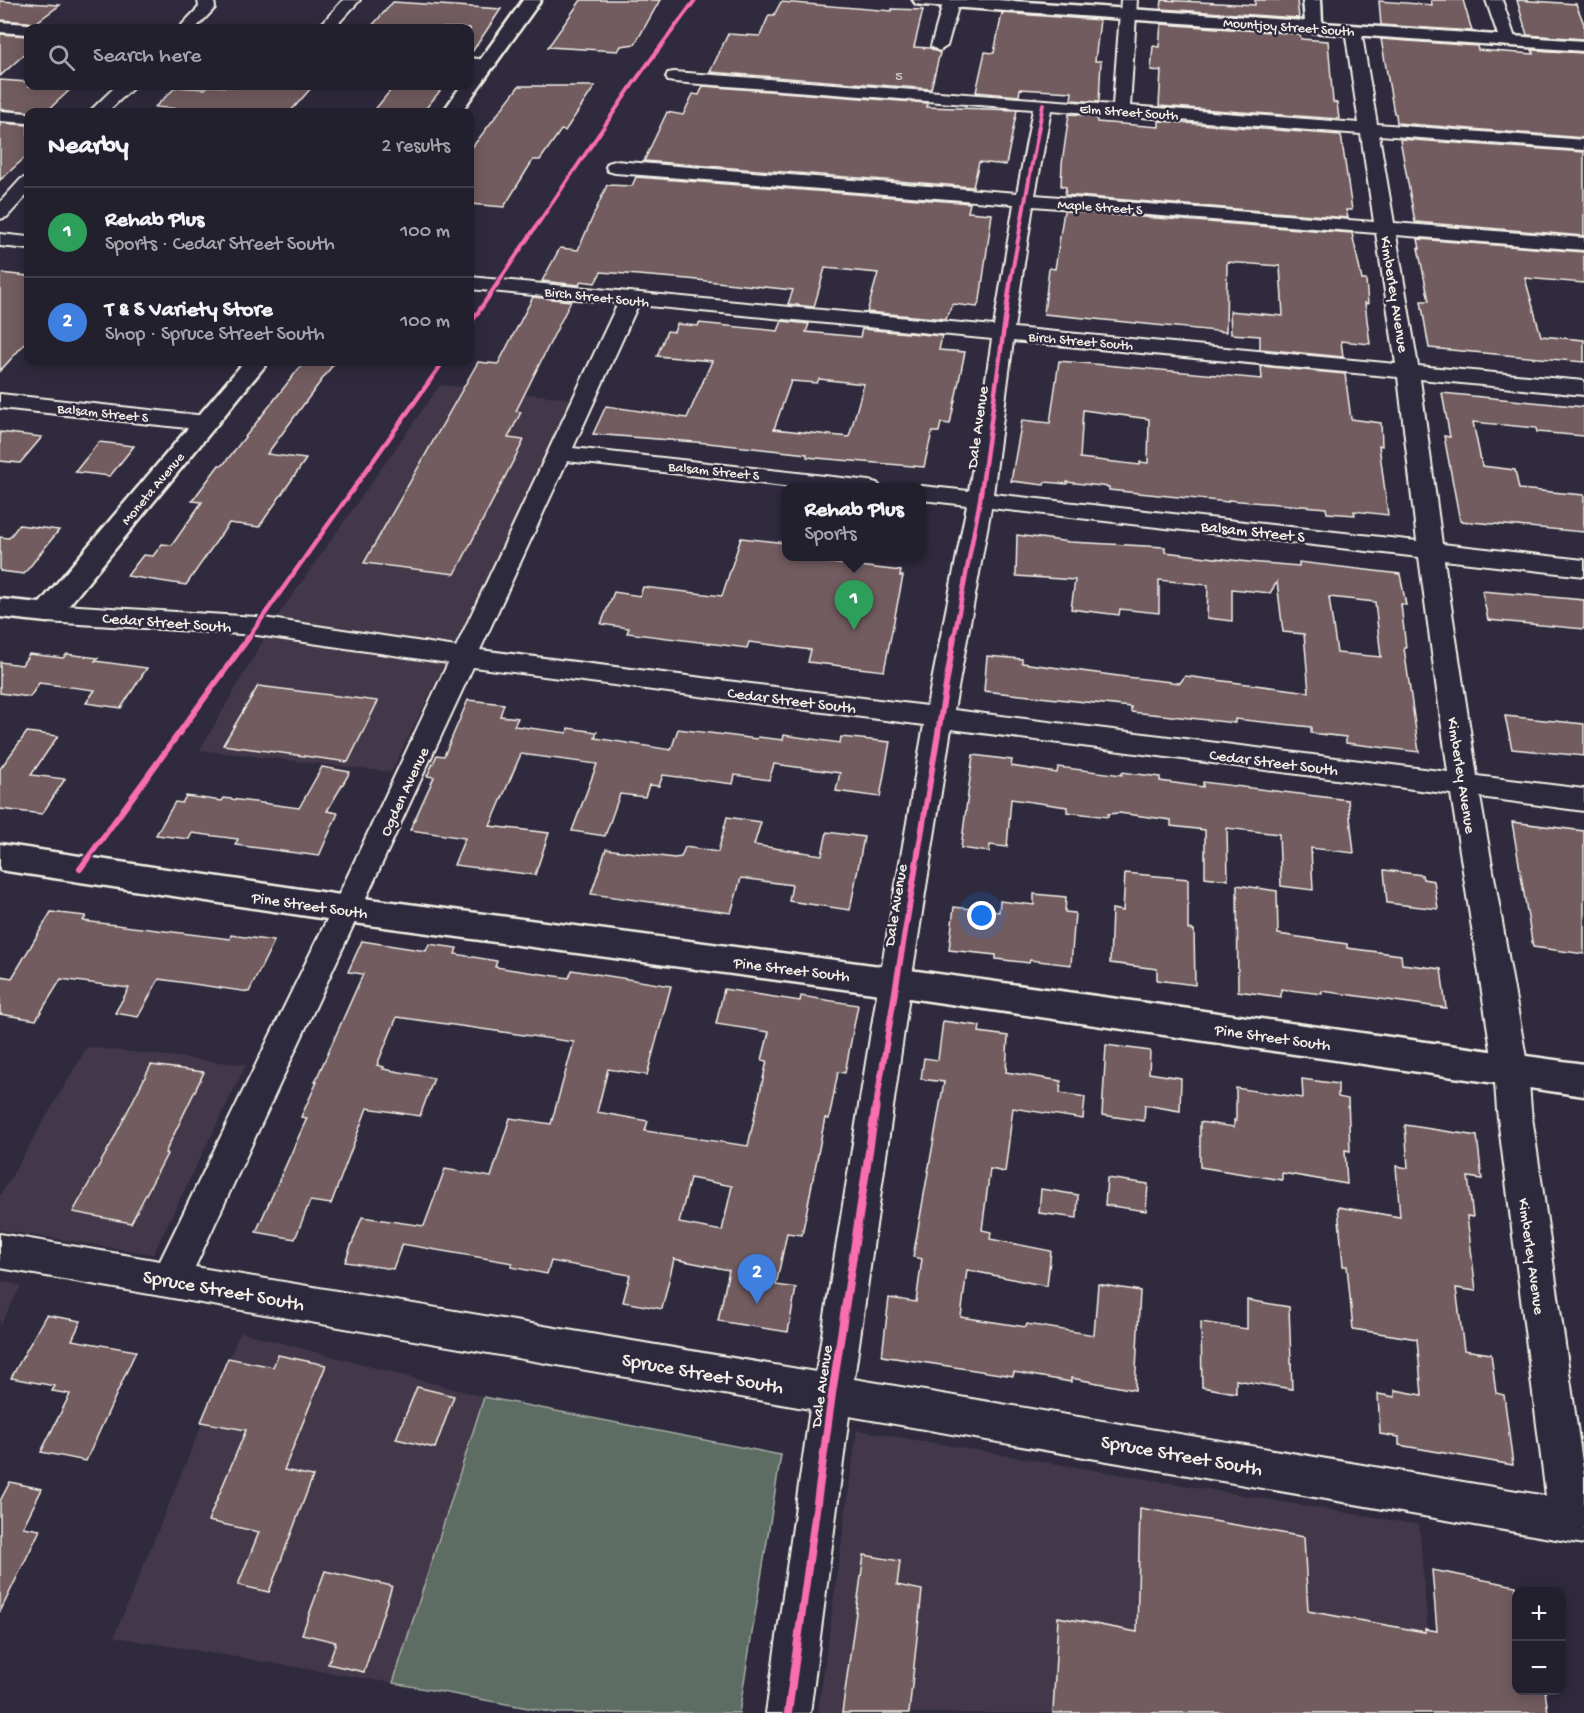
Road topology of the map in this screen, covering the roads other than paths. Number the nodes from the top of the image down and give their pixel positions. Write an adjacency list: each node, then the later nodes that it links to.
1 (206, 0): 9 (street)
2 (352, 0): 10 (street)
3 (532, 0): 18 (street)
4 (922, 0): 7 (street, Mountjoy Street South)
5 (1312, 0): 12 (street)
6 (1494, 0): 15 (street)
7 (951, 1): 8 (street, Mountjoy Street South); 16 (street)
8 (1129, 7): 12 (street, Mountjoy Street South); 25 (street)
9 (191, 24)
10 (330, 24)
11 (0, 27): 13 (street)
12 (1314, 27): 14 (street, Mountjoy Street South)
13 (24, 29)
14 (1353, 30): 15 (street, Mountjoy Street South); 28 (street, Kimberley Avenue)
15 (1508, 41): 17 (street, Mountjoy Street South)
16 (939, 46)
17 (1584, 46)
18 (479, 64)
19 (674, 77): 22 (street, Elm Street South)
20 (122, 90): 23 (street)
21 (464, 90): 24 (street)
22 (1044, 104): 25 (street, Elm Street South); 32 (street, Dale Avenue)
23 (101, 108)
24 (454, 108)
25 (1121, 110): 28 (street, Elm Street South)
26 (0, 116): 27 (street)
27 (24, 118)
28 (1367, 128): 29 (street, Elm Street South); 34 (street, Kimberley Avenue)
29 (1584, 145)
30 (615, 167): 32 (street, Maple Street S)
31 (24, 187): 33 (street)
32 (1027, 200): 34 (street, Maple Street S); 40 (street, Dale Avenue)
33 (0, 213)
34 (1385, 228): 37 (street, Maple Street S); 42 (street, Kimberley Avenue)
35 (0, 240): 36 (street)
36 (24, 243)
37 (1584, 244)
38 (474, 283): 39 (street, Birch Street South)
39 (630, 299): 40 (street, Birch Street South); 46 (street, Ogden Avenue)
40 (1003, 333): 42 (street, Birch Street South); 49 (street, Dale Avenue)
41 (253, 366): 45 (street, Moneta Avenue)
42 (1408, 371): 43 (street, Birch Street South); 50 (street, Kimberley Avenue)
43 (1584, 388)
44 (0, 401): 45 (street, Balsam Street S)
45 (206, 423): 53 (street, Moneta Avenue)
46 (559, 453): 47 (street, Balsam Street S); 54 (street, Ogden Avenue)
47 (825, 483)
48 (926, 494): 49 (street, Balsam Street S)
49 (980, 500): 50 (street, Balsam Street S); 55 (street, Dale Avenue)
50 (1430, 550): 51 (street, Balsam Street S); 56 (street, Kimberley Avenue)
51 (1584, 568)
52 (0, 608): 53 (street, Cedar Street South)
53 (47, 613): 54 (street, Cedar Street South)
54 (465, 657): 55 (street, Cedar Street South); 59 (street, Ogden Avenue)
55 (939, 718): 56 (street, Cedar Street South); 60 (street, Dale Avenue)
56 (1464, 786): 57 (street, Cedar Street South); 61 (street, Kimberley Avenue)
57 (1584, 800)
58 (0, 857): 59 (street, Pine Street South)
59 (347, 909): 60 (street, Pine Street South); 64 (street, Ogden Avenue)
60 (895, 982): 61 (street, Pine Street South); 65 (street, Dale Avenue)
61 (1511, 1070): 62 (street, Pine Street South); 66 (street, Kimberley Avenue)
62 (1584, 1080)
63 (0, 1251): 64 (street, Spruce Street South)
64 (170, 1280): 65 (street, Spruce Street South)
65 (832, 1394): 66 (street, Spruce Street South); 67 (street, Dale Avenue)
66 (1577, 1522)
67 (788, 1713)

